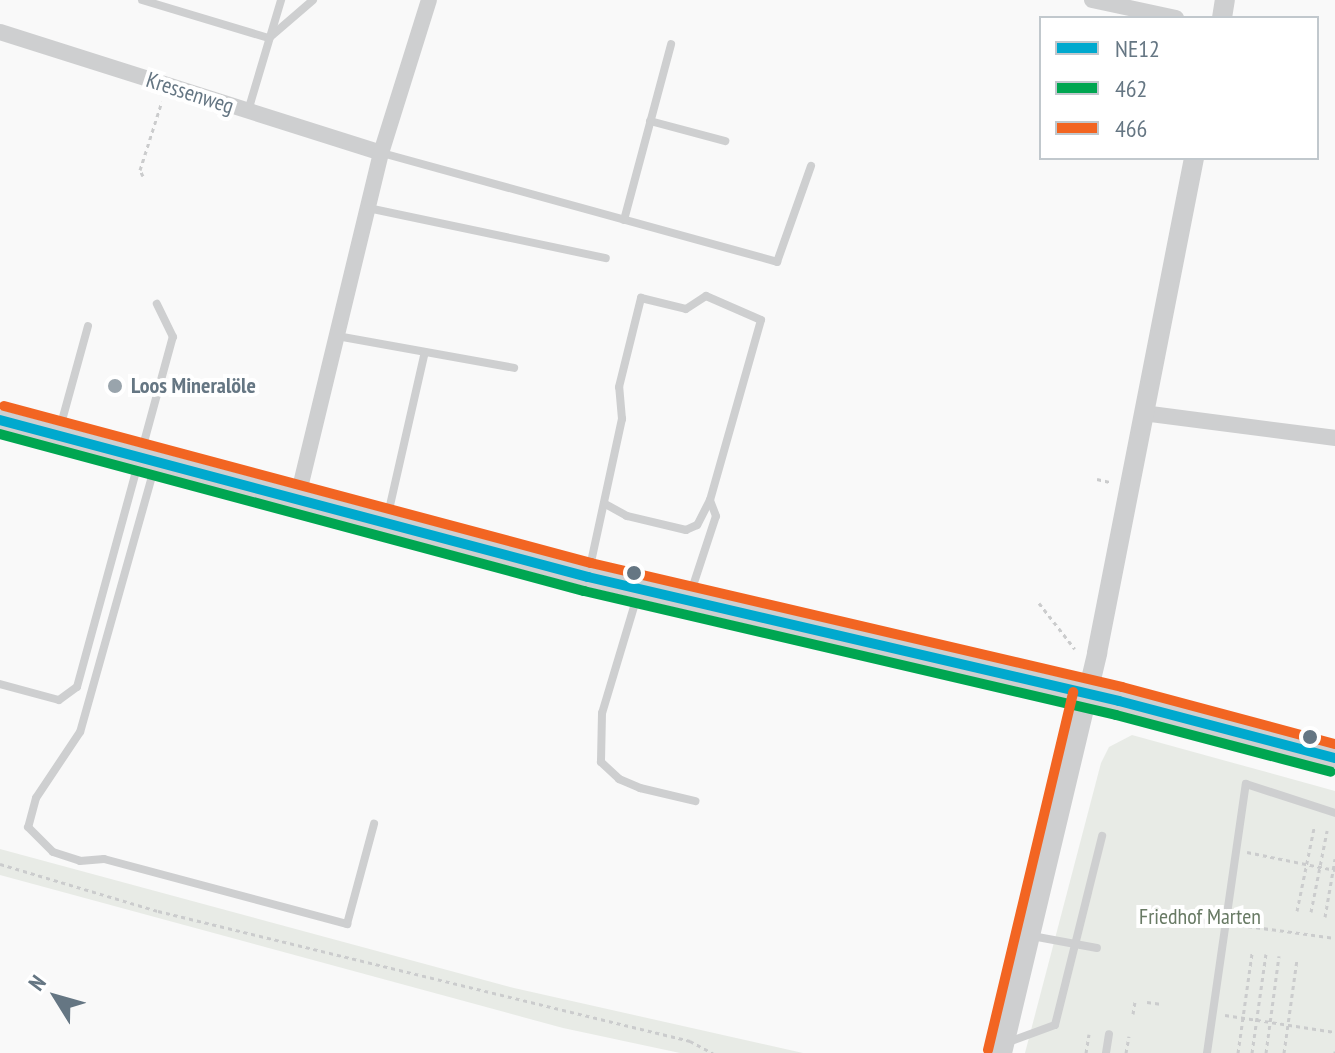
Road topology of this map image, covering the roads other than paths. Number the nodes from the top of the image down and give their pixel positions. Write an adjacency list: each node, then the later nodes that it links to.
1 (142, 0): 8 (lane)
2 (281, 0): 8 (lane)
3 (313, 0): 8 (lane)
4 (429, 0): 13 (street)
5 (1103, 1): 6 (street)
6 (1167, 16)
7 (0, 32): 10 (street, Kressenweg)
8 (269, 38): 10 (lane)
9 (671, 44): 11 (lane)
10 (247, 111): 13 (street, Kressenweg)
11 (650, 121): 12 (lane); 17 (lane)
12 (725, 141)
13 (381, 153): 16 (street); 17 (lane)
14 (1194, 160): 24 (street)
15 (811, 166): 17 (lane)
16 (368, 208): 18 (lane); 21 (street)
17 (624, 220)
18 (606, 258)
19 (157, 304): 28 (lane)
20 (88, 326): 26 (lane)
21 (337, 336): 22 (lane); 29 (street)
22 (425, 352): 23 (lane); 32 (lane)
23 (514, 368)
24 (1143, 413): 27 (street); 37 (street)
25 (0, 420): 26 (street)
26 (58, 435): 28 (street)
27 (1335, 438)
28 (148, 460): 29 (street); 36 (lane); 41 (lane)
29 (297, 500): 32 (street)
30 (710, 500): 31 (lane); 31 (lane); 35 (lane)
31 (605, 504): 33 (lane)
32 (385, 524): 33 (street)
33 (588, 577): 34 (street)
34 (639, 590): 35 (street); 39 (lane)
35 (688, 601): 37 (street)
36 (0, 684)
37 (1087, 695): 38 (street); 45 (street)
38 (1335, 758)
39 (695, 801)
40 (1335, 813): 44 (lane)
41 (374, 824)
42 (1102, 836): 46 (lane)
43 (1161, 914): 44 (lane)
44 (1227, 923): 51 (lane)
45 (1032, 936): 46 (lane); 49 (street)
46 (1075, 945): 47 (lane); 49 (lane)
47 (1097, 948)
48 (1109, 1034): 50 (lane)
49 (1004, 1048)
50 (1106, 1053)
51 (1207, 1053)

